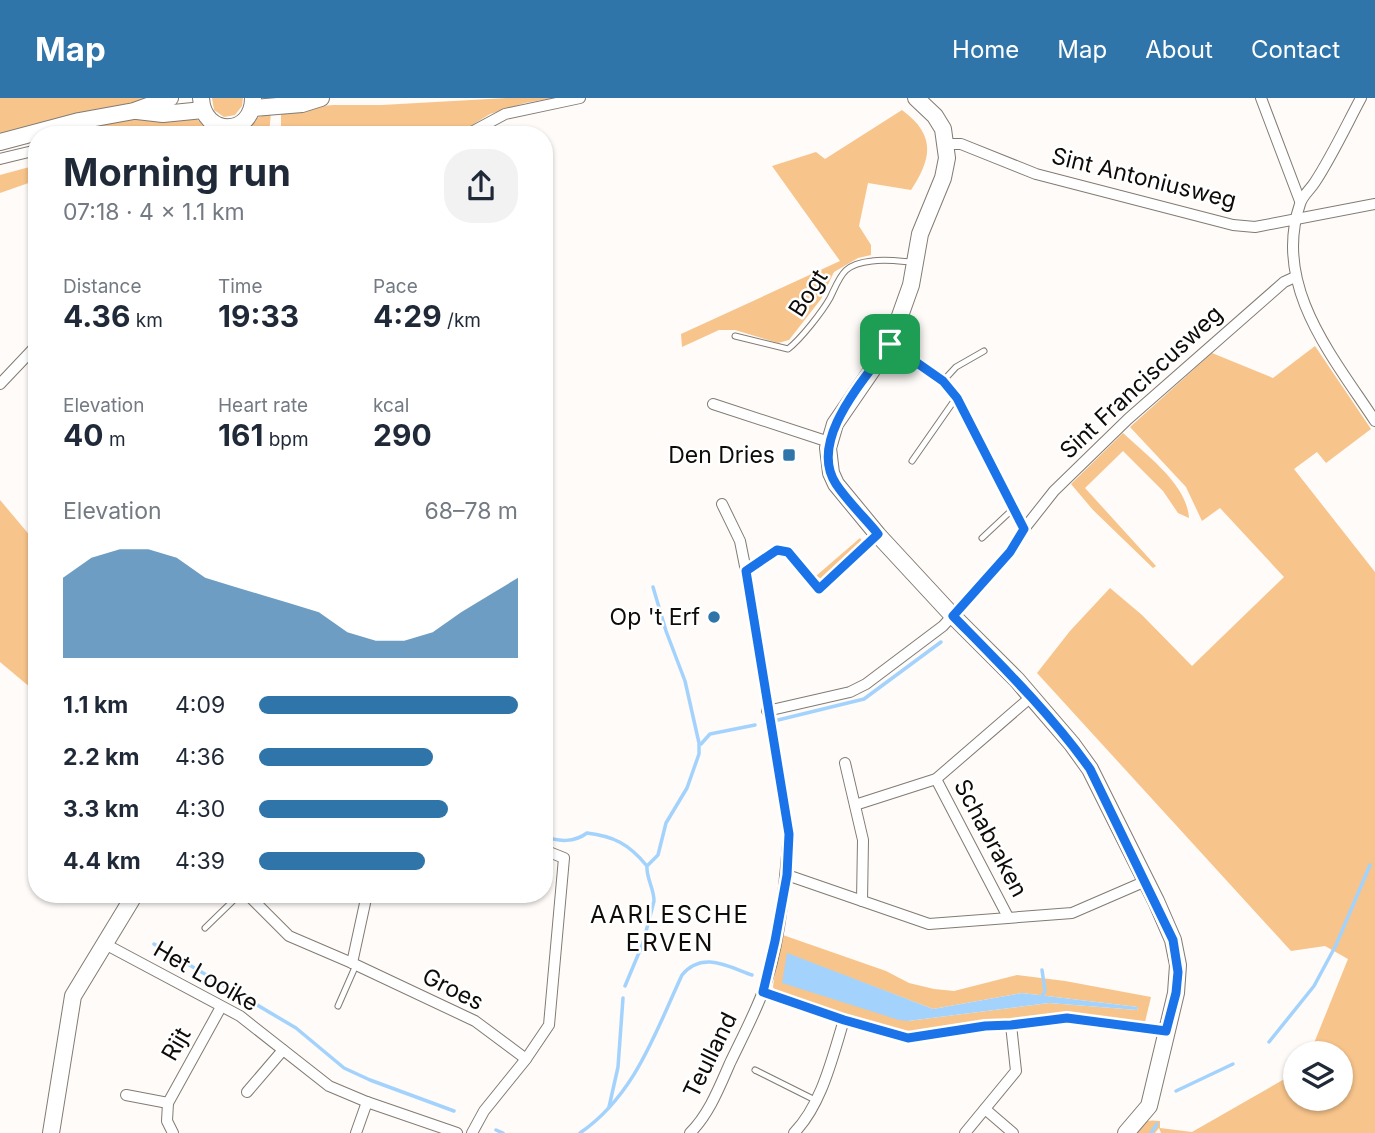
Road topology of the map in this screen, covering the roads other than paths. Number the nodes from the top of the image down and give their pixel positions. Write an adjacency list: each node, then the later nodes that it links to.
1 (170, 98): 9 (street)
2 (321, 98): 7 (street)
3 (580, 98): 13 (street)
4 (916, 98): 16 (street)
5 (1261, 98): 19 (street)
6 (1361, 98): 19 (street)
7 (253, 103): 12 (street)
8 (202, 104): 9 (street); 11 (street)
9 (134, 111): 10 (street)
10 (60, 126)
11 (217, 126)
12 (244, 126)
13 (483, 126)
14 (28, 135): 15 (street)
15 (0, 142)
16 (947, 144): 21 (street, Sint Antoniusweg); 22 (street)
17 (28, 152): 18 (street)
18 (0, 159)
19 (1300, 201): 21 (street)
20 (1375, 204): 21 (street)
21 (1296, 219): 23 (street)
22 (916, 262): 24 (lane, Bogt); 25 (street)
23 (1295, 277): 32 (street); 37 (street, Sint Franciscusweg)
24 (735, 336)
25 (890, 344): 28 (street); 33 (street)
26 (984, 351): 28 (lane)
27 (28, 354): 29 (street)
28 (943, 381): 30 (street)
29 (0, 384)
30 (957, 398): 34 (lane); 36 (street)
31 (713, 404): 33 (street)
32 (1375, 421)
33 (829, 442): 38 (street)
34 (912, 461)
35 (722, 504): 40 (street, Teulland)
36 (1013, 509): 37 (street); 39 (lane)
37 (1024, 529): 41 (street, Sint Franciscusweg)
38 (878, 534): 40 (lane); 41 (street)
39 (982, 538)
40 (746, 571): 43 (street, Teulland)
41 (953, 616): 42 (street); 43 (street, Sint Franciscusweg)
42 (1031, 697): 45 (street); 49 (street)
43 (767, 711): 48 (street, Teulland)
44 (845, 763): 46 (street)
45 (936, 779): 46 (street); 55 (street, Schabraken)
46 (855, 805): 50 (street)
47 (553, 854): 66 (street)
48 (787, 875): 50 (street); 59 (street, Teulland)
49 (1146, 881): 55 (street); 64 (street)
50 (862, 901): 55 (street)
51 (130, 903): 57 (street)
52 (231, 903): 56 (lane)
53 (256, 903): 58 (street, Groes)
54 (365, 903): 58 (street)
55 (1008, 917)
56 (205, 928)
57 (106, 944): 61 (street, Het Looike); 75 (street)
58 (354, 964): 60 (lane); 66 (street, Groes)
59 (763, 992): 62 (street); 80 (street, Teulland)
60 (338, 1006)
61 (221, 1007): 65 (street, Het Looike); 72 (street, Rijt)
62 (844, 1020): 63 (street); 70 (street)
63 (1011, 1025): 64 (street); 73 (street)
64 (1166, 1031): 84 (street)
65 (283, 1049): 68 (street); 71 (street, Het Looike)
66 (526, 1059): 79 (street)
67 (755, 1070): 70 (lane)
68 (247, 1092)
69 (126, 1095): 72 (street)
70 (816, 1100): 74 (street)
71 (368, 1102): 77 (street); 78 (street, Het Looike)
72 (168, 1103): 76 (street)
73 (985, 1109): 82 (street); 83 (street)
74 (797, 1130): 81 (street)
75 (51, 1133)
76 (173, 1133)
77 (356, 1133)
78 (457, 1133)
79 (472, 1133)
80 (690, 1133)
81 (812, 1133)
82 (965, 1133)
83 (1013, 1133)
84 (1126, 1133)

